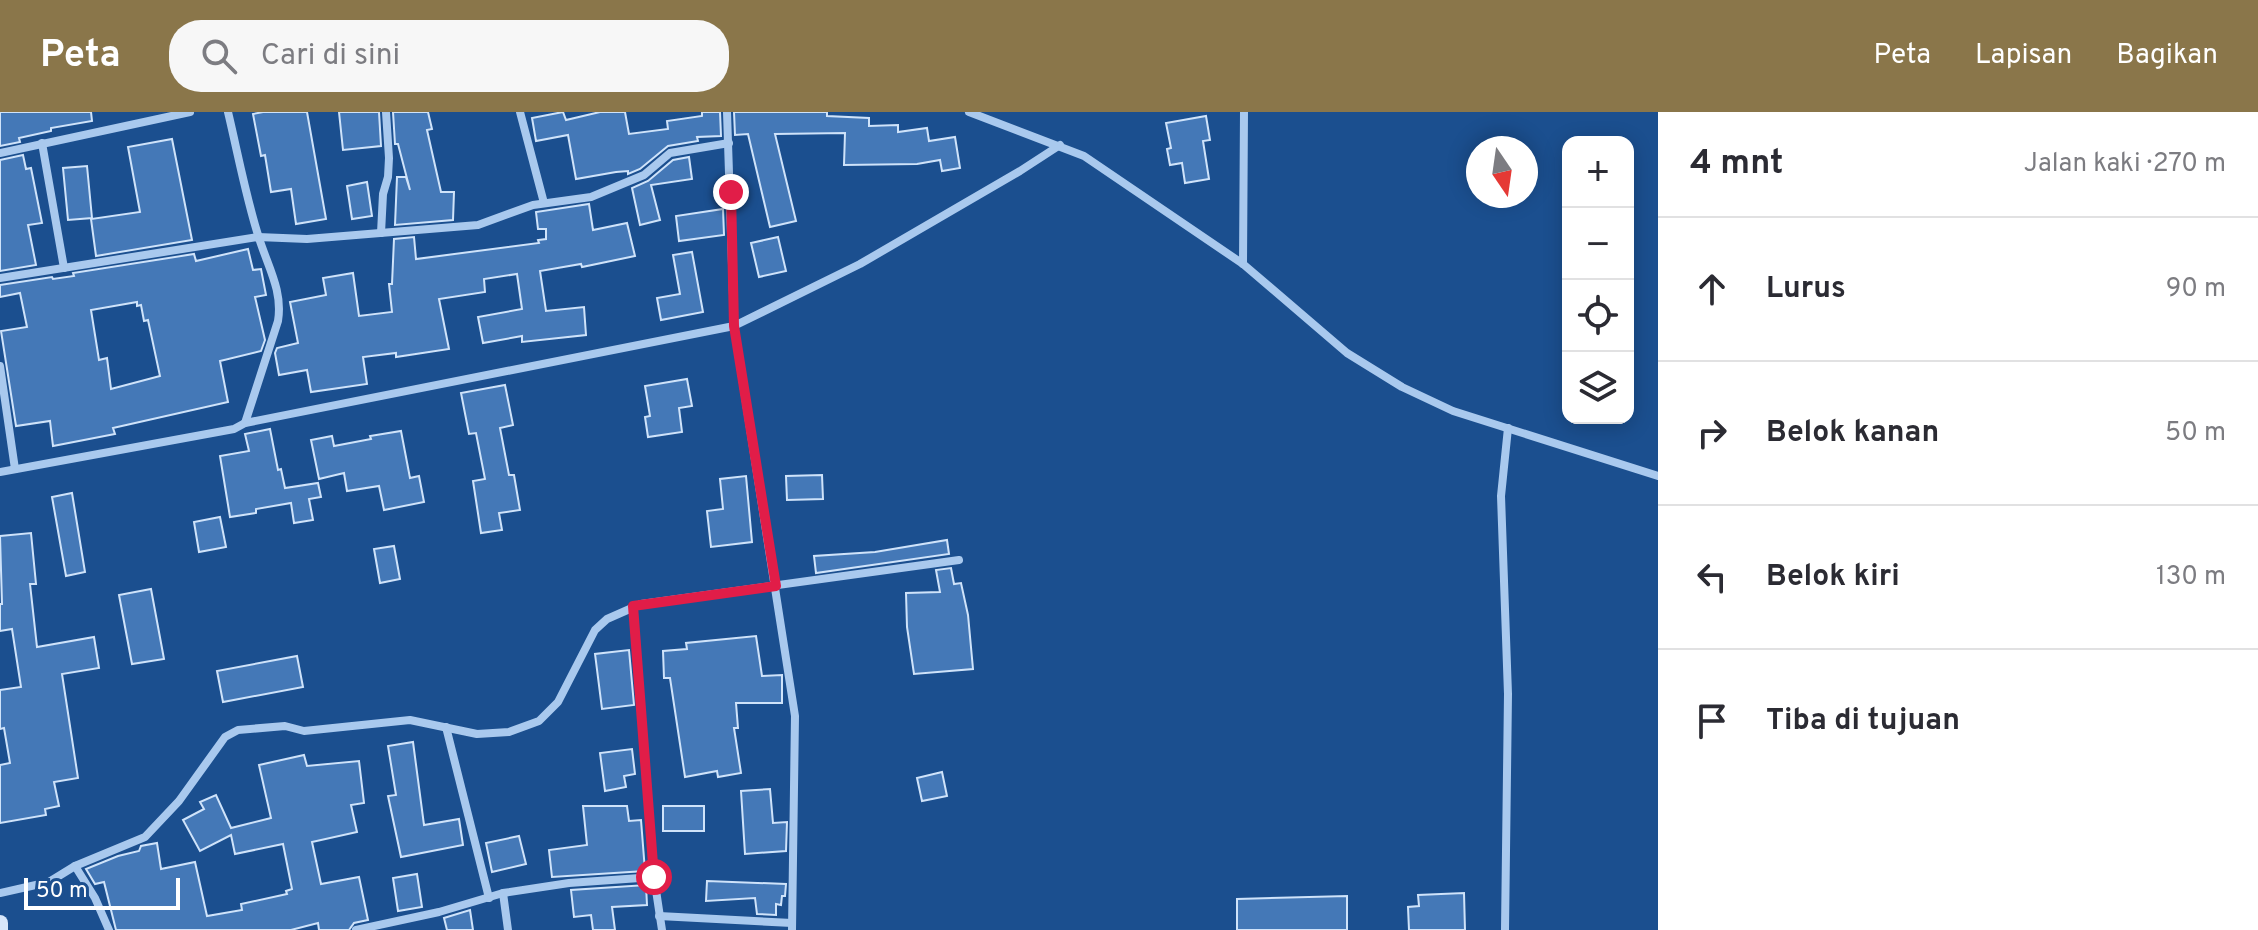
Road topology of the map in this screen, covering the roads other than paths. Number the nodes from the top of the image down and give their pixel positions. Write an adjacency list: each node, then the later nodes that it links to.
1 (190, 112): 8 (street)
2 (228, 112): 14 (street)
3 (386, 112): 13 (street)
4 (520, 112): 12 (street)
5 (727, 112): 9 (street)
6 (969, 112): 10 (street)
7 (1244, 112): 15 (street)
8 (42, 143): 11 (street); 16 (street)
9 (729, 143): 12 (street); 18 (street)
10 (1060, 145): 15 (street); 18 (street)
11 (0, 153)
12 (544, 203): 13 (street)
13 (381, 233): 14 (street)
14 (258, 237): 16 (street); 20 (street)
15 (1243, 264): 21 (street)
16 (64, 268): 17 (street)
17 (0, 278)
18 (734, 326): 20 (street); 26 (street)
19 (0, 366): 22 (street)
20 (245, 423): 22 (street)
21 (1508, 428): 24 (street); 42 (street)
22 (15, 469): 23 (street)
23 (0, 472)
24 (1658, 476)
25 (959, 560): 26 (street)
26 (776, 586): 27 (street); 36 (street)
27 (633, 606): 28 (street); 30 (street)
28 (446, 727): 29 (street); 33 (street)
29 (75, 866): 31 (street); 38 (street)
30 (654, 877): 32 (street); 34 (street)
31 (0, 893)
32 (503, 893): 33 (street); 40 (street)
33 (489, 898): 39 (street)
34 (659, 916): 36 (street); 41 (street)
35 (0, 923): 37 (main road)
36 (792, 926)
37 (0, 930)
38 (109, 930)
39 (356, 930)
40 (508, 930)
41 (662, 930)
42 (1505, 930)

